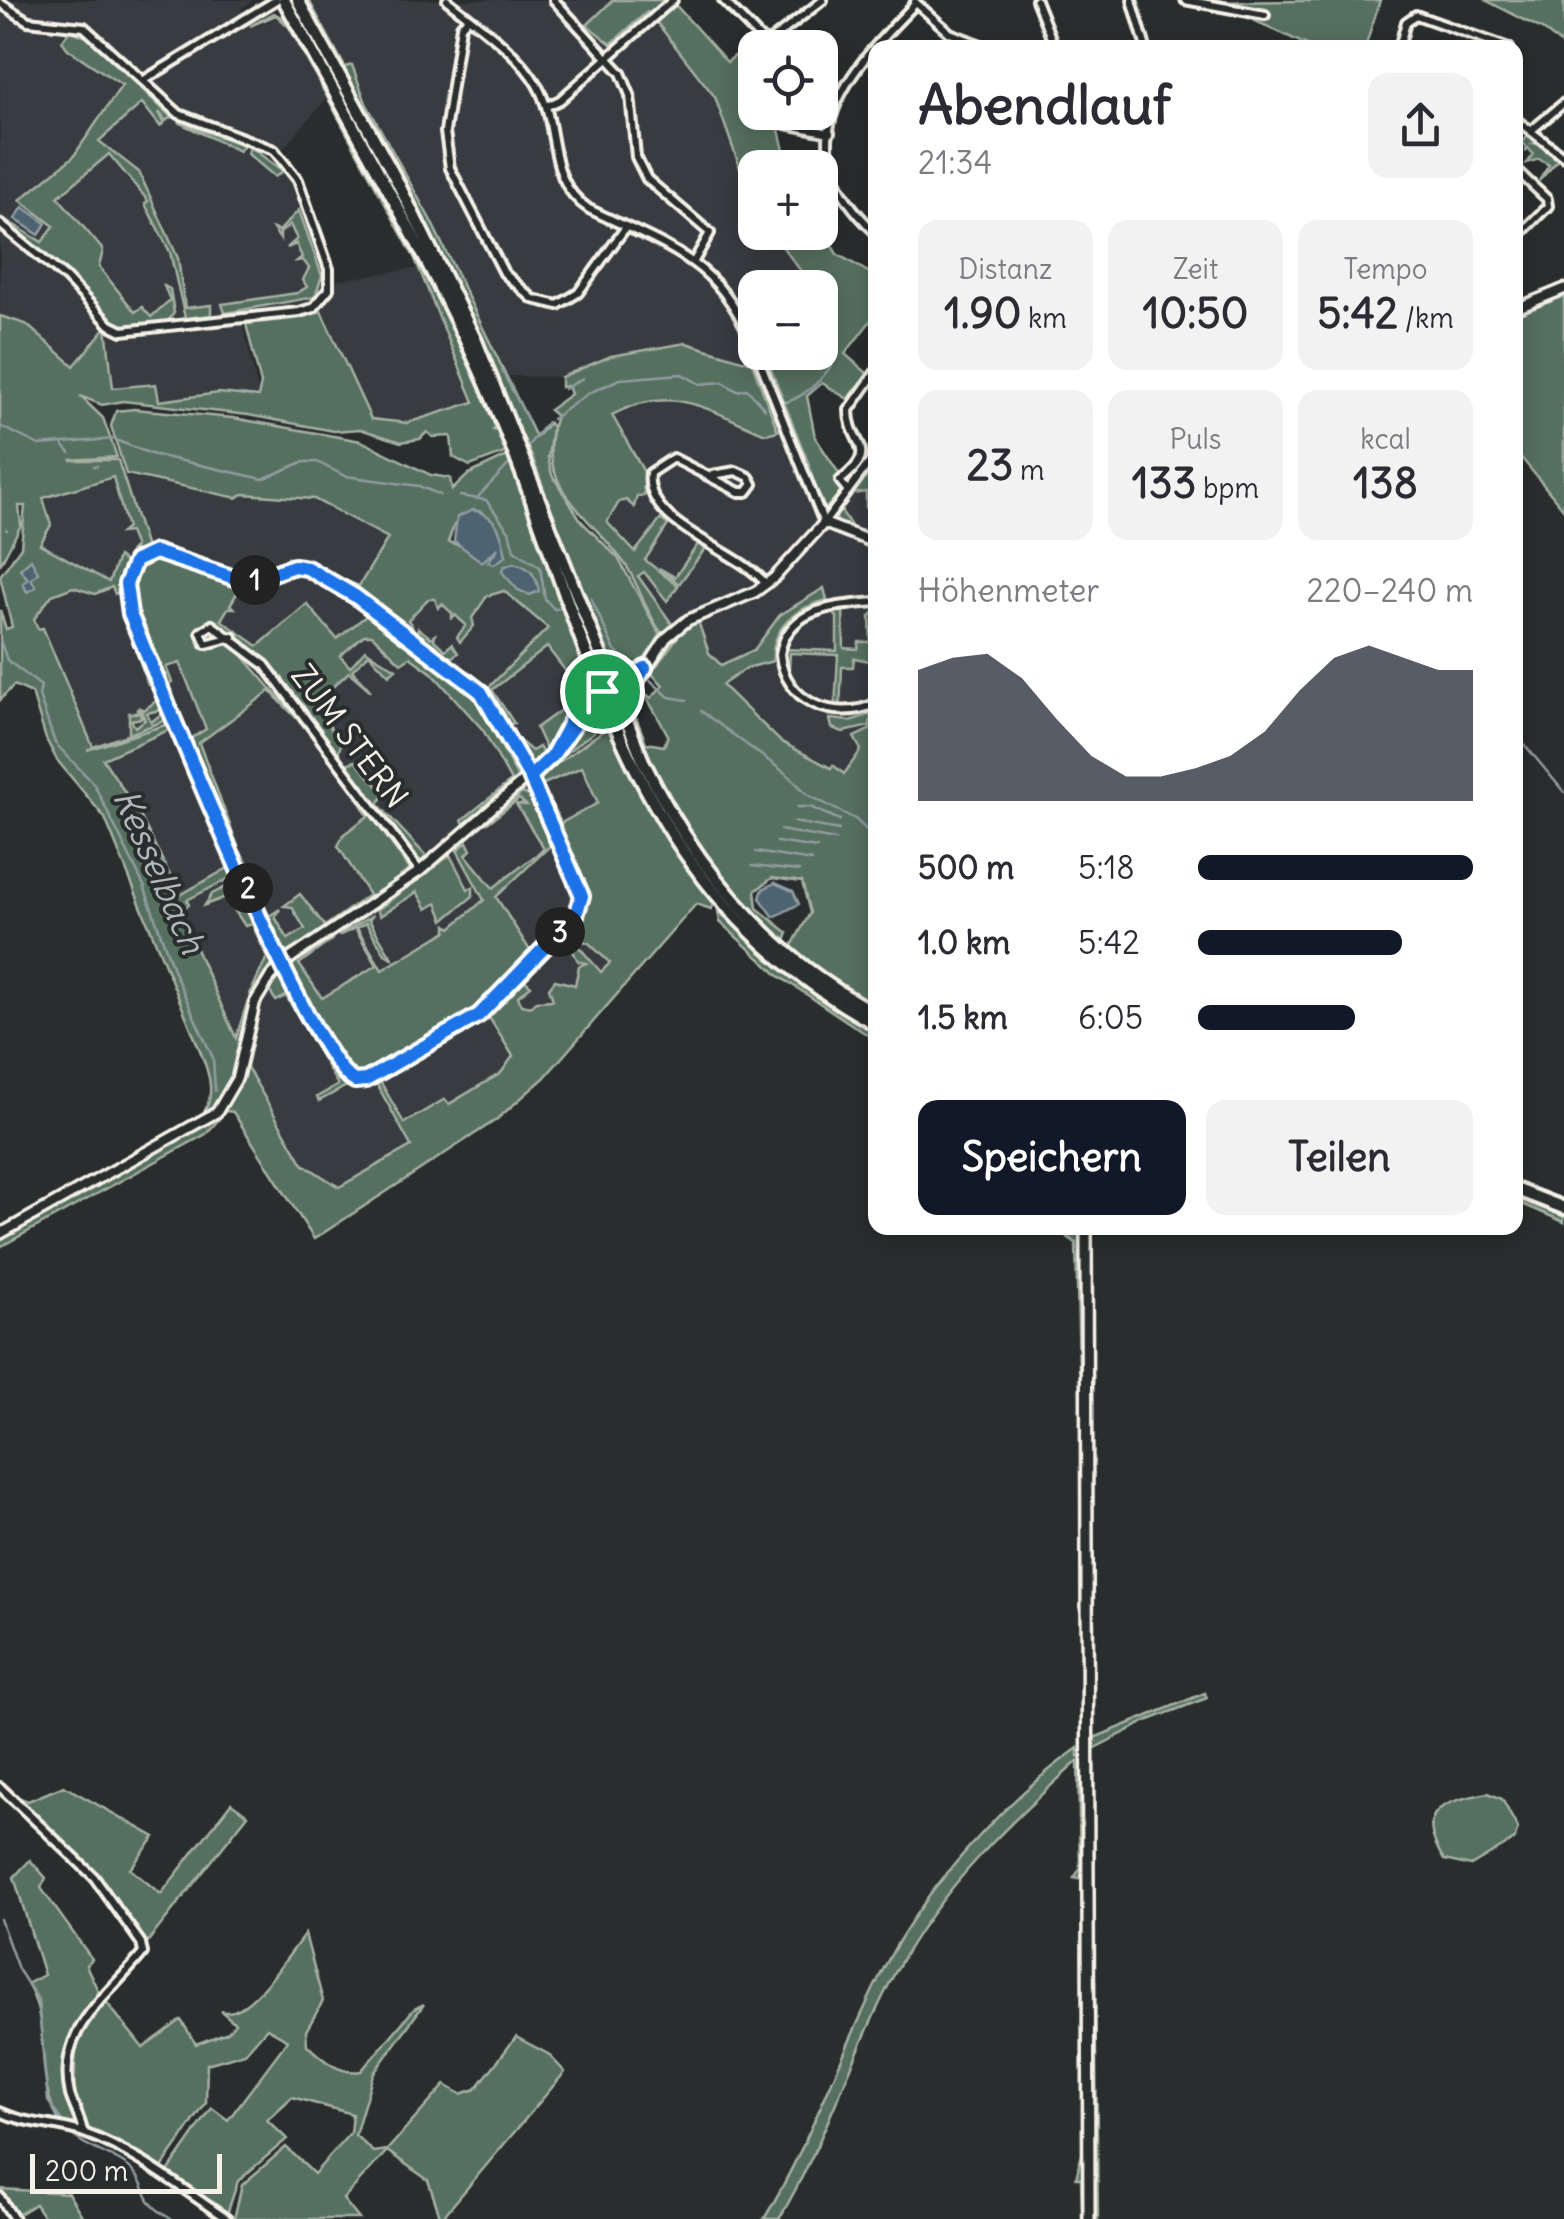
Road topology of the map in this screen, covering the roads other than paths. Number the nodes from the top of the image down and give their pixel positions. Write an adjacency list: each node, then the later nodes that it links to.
1 (276, 0): 24 (street)
2 (284, 0): 44 (main road)
3 (298, 0): 44 (main road)
4 (446, 0): 15 (street)
5 (554, 0): 23 (street)
6 (673, 0): 23 (street)
7 (723, 0): 8 (street)
8 (823, 0)
9 (1036, 0): 18 (street)
10 (1132, 0): 19 (street)
11 (1185, 0): 14 (street)
12 (914, 2): 16 (street); 17 (street)
13 (0, 3): 24 (street)
14 (1265, 15)
15 (468, 18): 25 (street); 36 (street)
16 (878, 40)
17 (968, 40)
18 (1051, 40)
19 (1144, 40)
20 (1402, 40): 21 (street)
21 (1486, 40)
22 (868, 51): 31 (street)
23 (608, 56): 25 (street); 38 (street)
24 (144, 80): 34 (street)
25 (547, 106): 36 (street)
26 (1561, 106): 27 (street); 30 (street)
27 (1564, 116)
28 (1523, 124): 30 (street)
29 (815, 130): 31 (street)
30 (1532, 130): 32 (street)
31 (830, 133): 35 (street)
32 (1564, 157)
33 (1523, 176): 37 (street)
34 (0, 224)
35 (868, 225)
36 (626, 227): 38 (street)
37 (1523, 231)
38 (694, 261): 41 (street)
39 (1564, 289): 40 (street)
40 (1523, 306)
41 (738, 317)
42 (762, 370): 48 (street)
43 (868, 382): 47 (street)
44 (514, 441): 53 (main road)
45 (868, 464): 47 (street)
46 (712, 474): 46 (street); 50 (street)
47 (848, 492): 48 (street)
48 (824, 523): 49 (street); 50 (street)
49 (868, 540)
50 (766, 584): 53 (street)
51 (868, 603): 54 (street)
52 (233, 637): 52 (street, ZUM STERN); 56 (street, ZUM STERN)
53 (610, 694): 55 (street); 58 (main road); 59 (main road)
54 (868, 706)
55 (530, 777): 56 (street); 57 (street); 57 (street)
56 (420, 872): 57 (street)
57 (282, 965): 62 (street)
58 (868, 1009)
59 (868, 1020)
60 (1523, 1191): 61 (main road)
61 (1564, 1208)
62 (0, 1234)
63 (1086, 1235): 70 (main road)
64 (0, 1786): 66 (street)
65 (0, 2112): 66 (street)
66 (83, 2132): 69 (street)
67 (0, 2197): 68 (street)
68 (14, 2219)
69 (227, 2219)
70 (1090, 2219)

